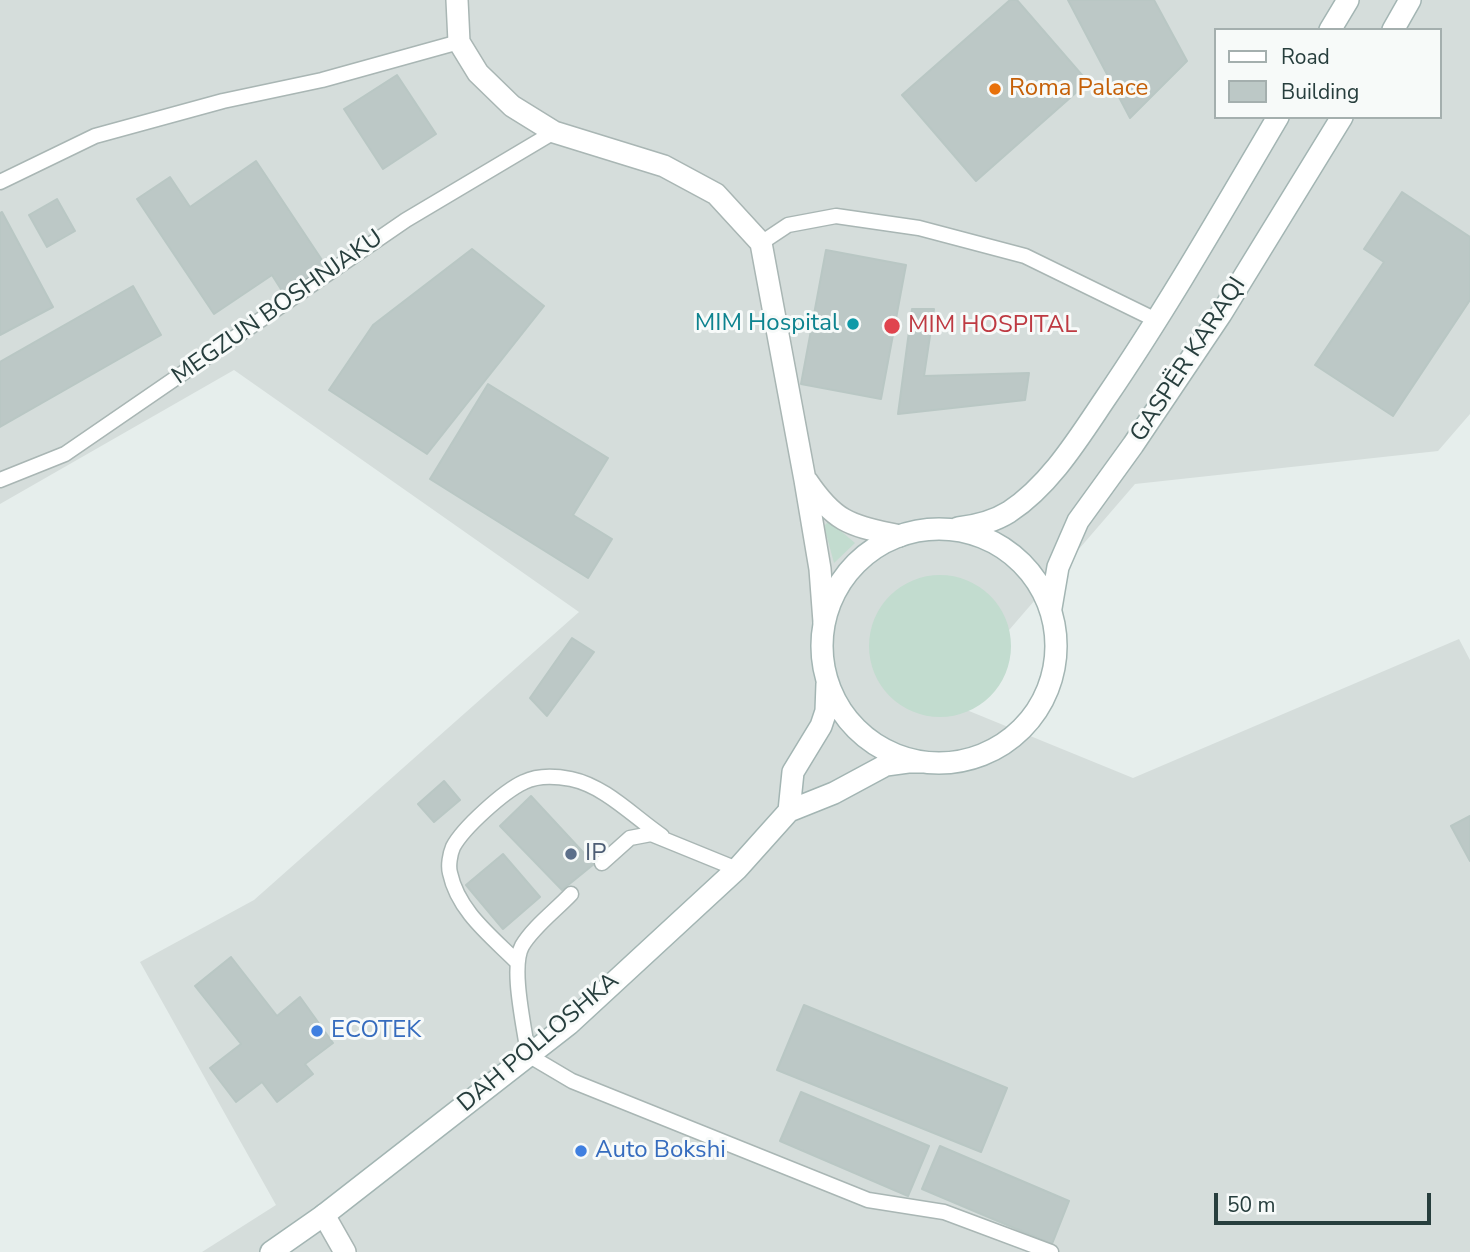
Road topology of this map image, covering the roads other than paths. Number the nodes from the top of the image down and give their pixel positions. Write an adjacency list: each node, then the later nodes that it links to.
1 (457, 0): 6 (main road)
2 (1348, 0): 4 (main road)
3 (1410, 0): 5 (main road)
4 (1331, 28)
5 (1394, 28)
6 (460, 42): 9 (main road); 10 (lane)
7 (1277, 119): 12 (main road, GASPËR KARAQI)
8 (1341, 119): 17 (main road, GASPËR KARAQI)
9 (554, 132): 11 (main road); 13 (lane, MEGZUN BOSHNJAKU)
10 (0, 182)
11 (761, 243): 12 (lane); 14 (main road)
12 (1156, 320): 15 (main road, GASPËR KARAQI)
13 (0, 480)
14 (805, 480): 16 (main road); 18 (main road)
15 (949, 529): 16 (main road); 17 (main road)
16 (899, 536): 18 (main road)
17 (1051, 608): 20 (main road)
18 (824, 622): 19 (main road)
19 (827, 678): 20 (main road); 21 (main road)
20 (923, 762): 21 (main road, DAH POLLOSHKA)
21 (789, 811): 24 (main road, DAH POLLOSHKA)
22 (662, 836): 23 (lane); 24 (lane); 26 (lane)
23 (602, 863)
24 (737, 869): 27 (main road, DAH POLLOSHKA)
25 (571, 894): 26 (lane)
26 (517, 962): 27 (lane)
27 (528, 1055): 28 (main road, DAH POLLOSHKA); 31 (lane)
28 (324, 1215): 29 (main road, DAH POLLOSHKA); 30 (main road)
29 (271, 1252)
30 (345, 1252)
31 (1051, 1252)

